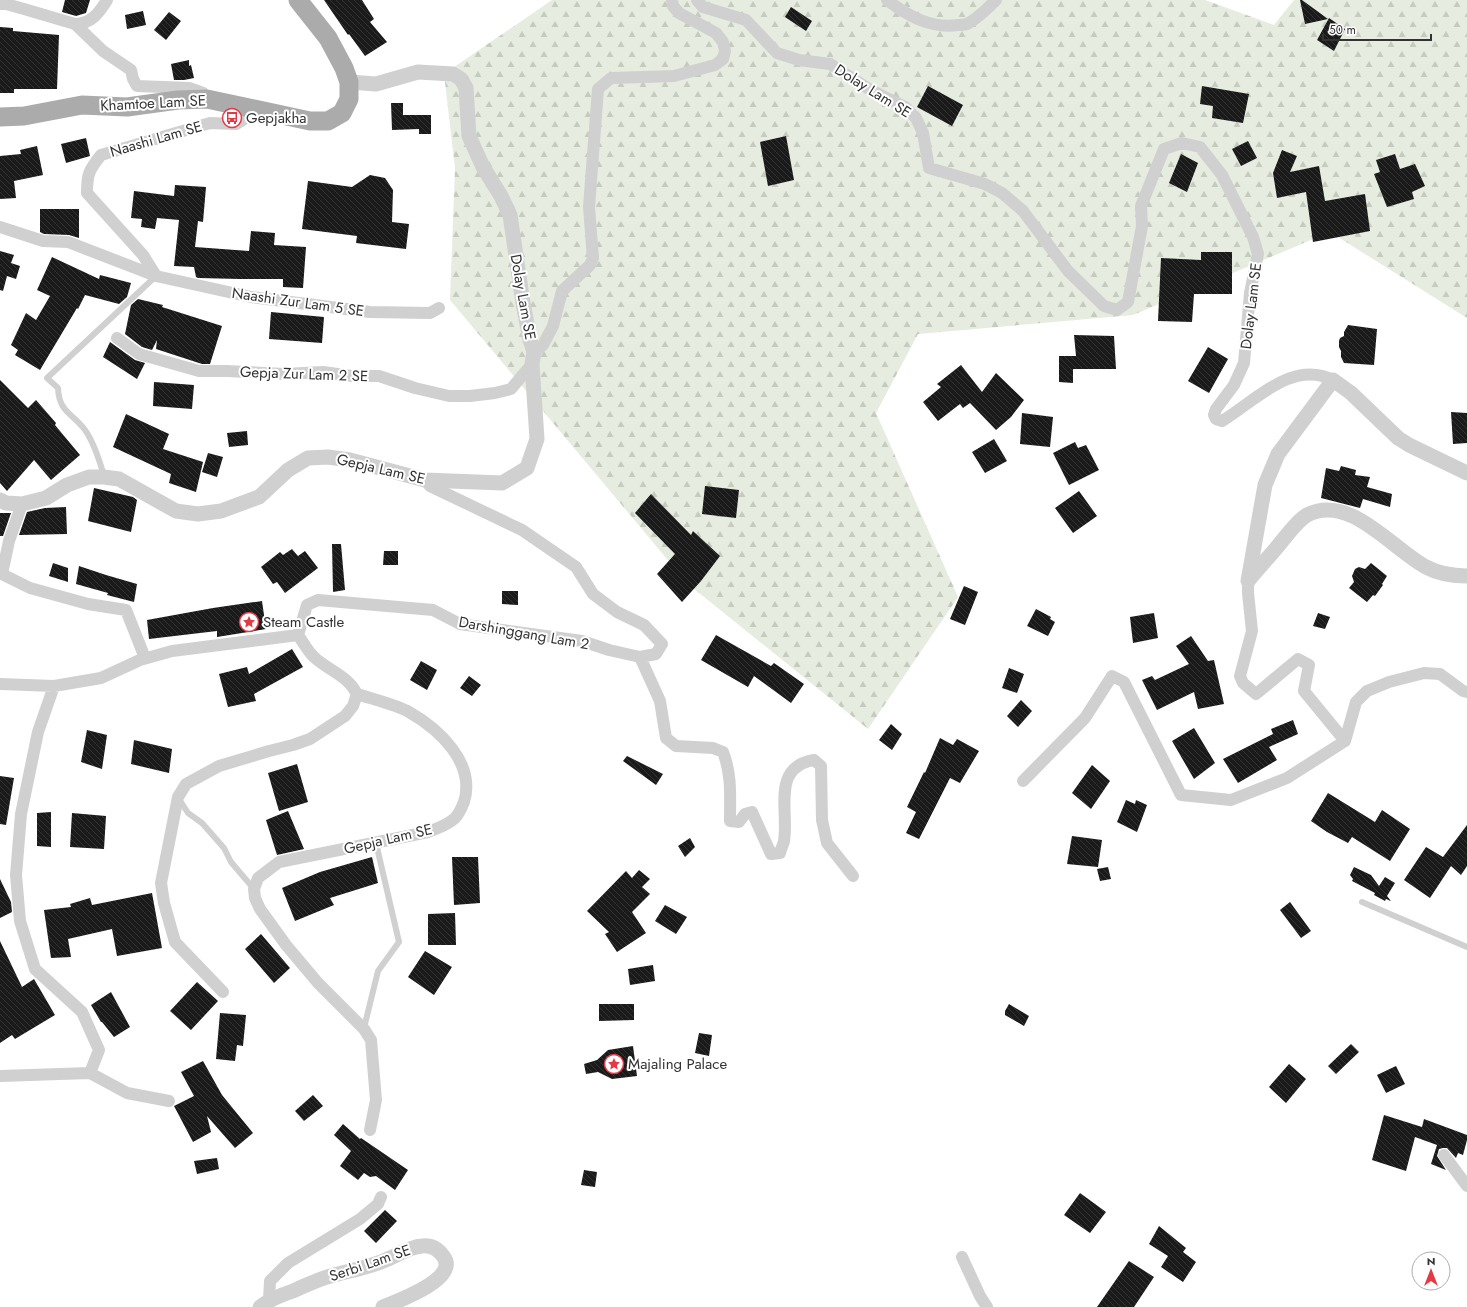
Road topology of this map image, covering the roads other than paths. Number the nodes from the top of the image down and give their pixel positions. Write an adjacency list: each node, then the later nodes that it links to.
1 (107, 0): 8 (street)
2 (298, 0): 9 (main road)
3 (672, 0): 17 (street, Dolay Lam SE)
4 (697, 0): 18 (street, Dolay Lam SE)
5 (887, 0): 6 (street)
6 (996, 0)
7 (0, 4): 8 (street)
8 (75, 24): 10 (street)
9 (350, 82): 11 (main road, Khamtoe Lam SE); 17 (street, Dolay Lam SE)
10 (207, 99): 11 (main road, Khamtoe Lam SE); 12 (main road, Khamtoe Lam SE)
11 (259, 110): 14 (street, Naashi Lam SE)
12 (0, 117)
13 (0, 227): 14 (street)
14 (156, 276): 15 (street, Naashi Zur Lam 5 SE); 20 (lane)
15 (439, 308)
16 (117, 338): 17 (street, Gepja Zur Lam 2 SE)
17 (533, 358): 21 (street, Gepja Lam SE)
18 (1333, 380): 19 (street); 25 (street)
19 (1467, 473)
20 (104, 477): 21 (street, Gepja Lam SE); 23 (street, Gepja Lam SE)
21 (425, 480): 27 (street)
22 (0, 500): 23 (street, Gepja Lam SE)
23 (22, 504): 28 (street)
24 (1467, 576): 25 (street)
25 (1248, 581): 33 (street)
26 (298, 635): 27 (street, Darshinggang Lam 2); 28 (street); 32 (street)
27 (640, 657): 37 (street)
28 (145, 658): 30 (street)
29 (0, 684): 30 (street)
30 (54, 686): 43 (street)
31 (1467, 692): 33 (street)
32 (357, 694): 35 (street); 36 (street, Gepja Lam SE)
33 (1345, 741): 34 (street)
34 (1023, 781)
35 (178, 797): 38 (lane); 41 (street)
36 (376, 843): 38 (street, Gepja Lam SE); 42 (lane)
37 (853, 876)
38 (254, 888): 42 (street)
39 (1362, 902): 40 (lane)
40 (1467, 947)
41 (223, 992)
42 (364, 1029): 46 (street)
43 (90, 1073): 44 (street); 45 (street)
44 (0, 1076)
45 (169, 1101)
46 (370, 1130)
47 (1444, 1155): 48 (street)
48 (1467, 1186)
49 (380, 1197): 51 (street)
50 (962, 1257): 53 (street)
51 (265, 1304): 52 (street, Serbi Lam SE)
52 (383, 1307)
53 (987, 1307)

